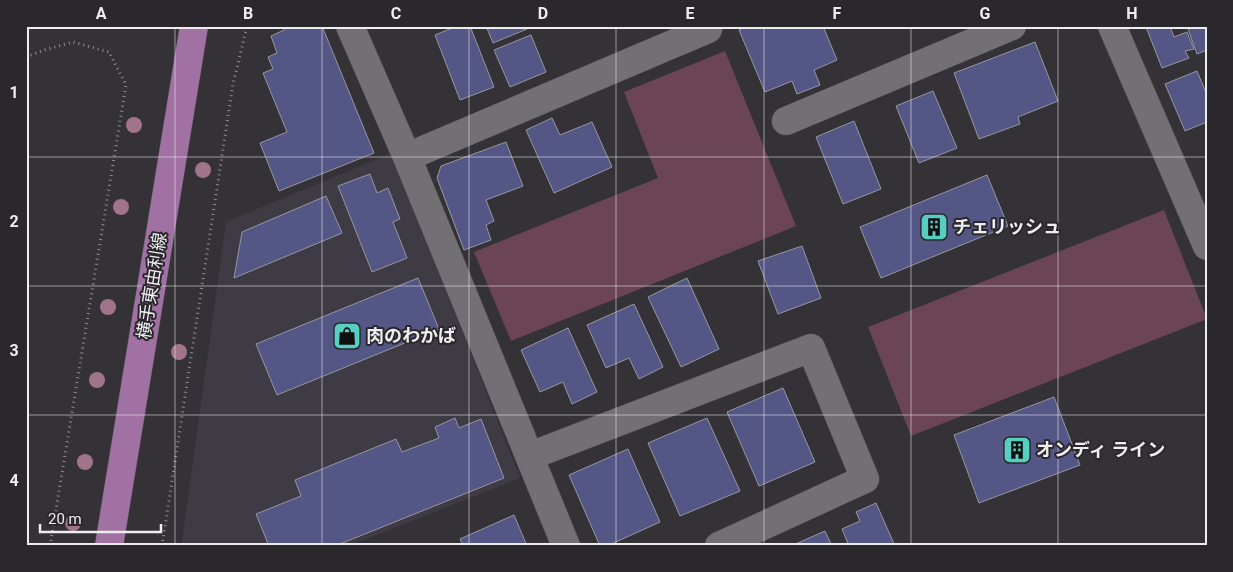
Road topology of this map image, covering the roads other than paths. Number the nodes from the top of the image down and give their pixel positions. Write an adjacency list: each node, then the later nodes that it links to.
1 (194, 26): 10 (main road, 横手東由利線)
2 (350, 26): 7 (street)
3 (1012, 26): 6 (street)
4 (1112, 26): 8 (street)
5 (708, 29): 7 (street)
6 (786, 122)
7 (407, 157): 9 (street)
8 (1207, 246)
9 (530, 456): 11 (street); 12 (street)
10 (110, 546)
11 (566, 546)
12 (719, 546)

